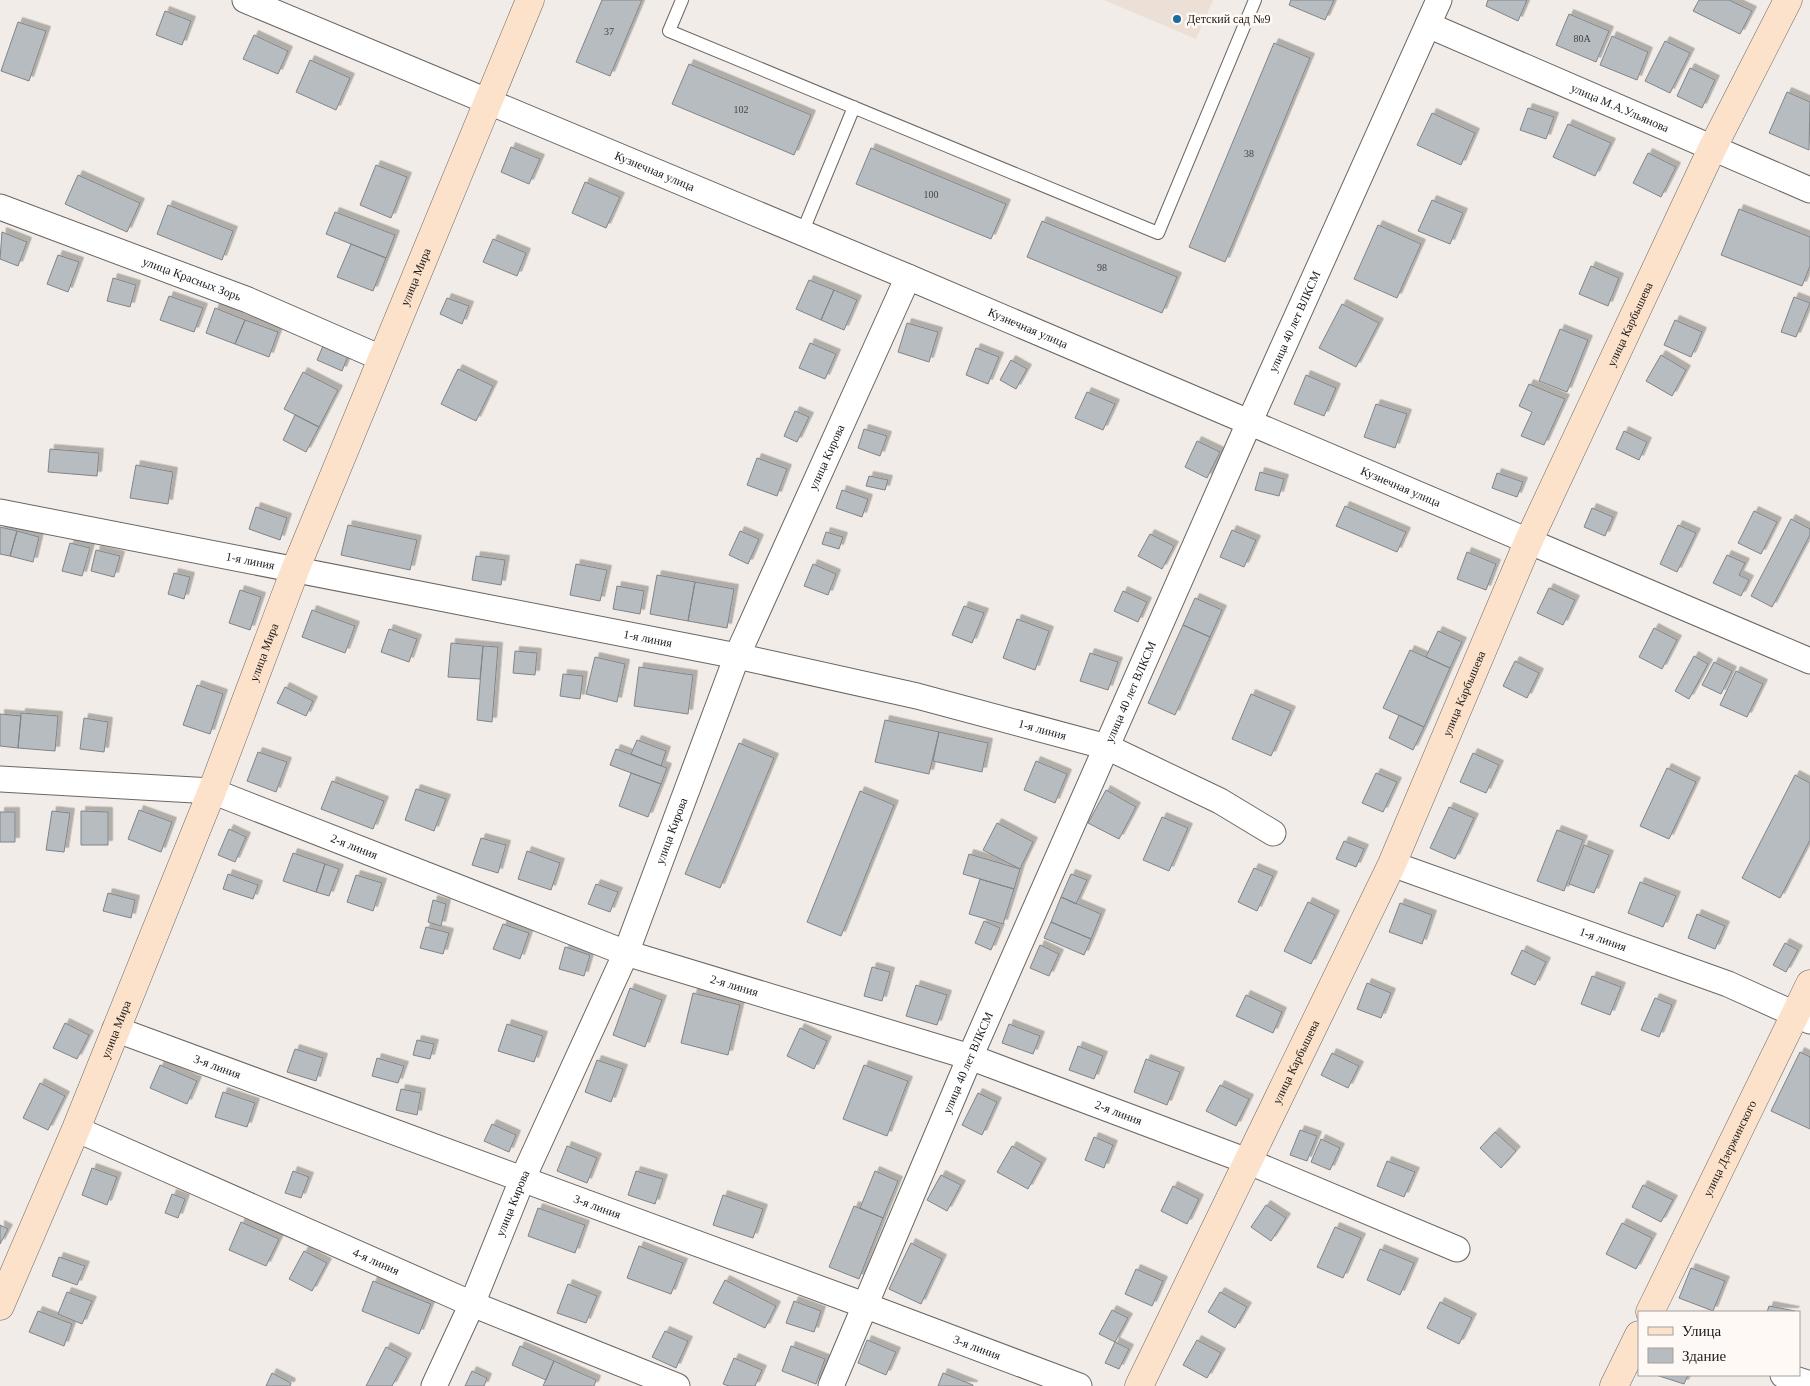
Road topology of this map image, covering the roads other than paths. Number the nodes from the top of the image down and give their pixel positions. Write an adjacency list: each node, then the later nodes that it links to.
1 (245, 0): 7 (street, Кузнечная улица)
2 (530, 0): 9 (street, улица Мира)
3 (682, 0): 10 (lane)
4 (1255, 0): 10 (lane)
5 (1439, 0): 8 (street, улица 40 лет ВЛКСМ)
6 (1788, 0): 11 (street, улица Карбышева)
7 (275, 6): 9 (street, Кузнечная улица)
8 (1428, 25): 11 (street, улица М.А.Ульянова); 17 (street, улица 40 лет ВЛКСМ)
9 (487, 102): 14 (street, Кузнечная улица); 16 (street, улица Мира)
10 (854, 107): 14 (lane)
11 (1712, 149): 12 (street, улица М.А.Ульянова); 19 (street, улица Карбышева)
12 (1810, 190)
13 (0, 207): 16 (street, улица Красных Зорь)
14 (802, 233): 15 (street, Кузнечная улица)
15 (908, 277): 17 (street, Кузнечная улица); 21 (street, улица Кирова)
16 (381, 358): 20 (street, улица Мира)
17 (1249, 423): 19 (street, Кузнечная улица); 23 (street, улица 40 лет ВЛКСМ)
18 (0, 512): 20 (street, 1-я линия)
19 (1529, 540): 22 (street, Кузнечная улица); 27 (street, улица Карбышева)
20 (295, 570): 21 (street, 1-я линия); 25 (street, улица Мира)
21 (737, 656): 23 (street, 1-я линия); 28 (street, улица Кирова)
22 (1810, 661)
23 (1107, 747): 26 (street, 1-я линия); 32 (street, улица 40 лет ВЛКСМ)
24 (0, 779): 25 (street, 2-я линия)
25 (212, 791): 28 (street, 2-я линия); 31 (street, улица Мира)
26 (1273, 833)
27 (1392, 864): 30 (street, 1-я линия); 34 (street, улица Карбышева)
28 (626, 953): 32 (street, 2-я линия); 35 (street, улица Кирова)
29 (1810, 984): 30 (street, улица Дзержинского)
30 (1802, 1018): 40 (street, улица Дзержинского)
31 (115, 1029): 33 (street, улица Мира); 35 (street, 3-я линия)
32 (970, 1057): 34 (street, 2-я линия); 38 (street, улица 40 лет ВЛКСМ)
33 (76, 1129): 37 (street, 4-я линия); 39 (street, улица Мира)
34 (1247, 1161): 36 (street, 2-я линия); 48 (street, улица Карбышева)
35 (522, 1180): 37 (street, улица Кирова); 38 (street, 3-я линия)
36 (1457, 1250)
37 (472, 1304): 44 (street, улица Кирова); 45 (street, 4-я линия)
38 (864, 1305): 46 (street, улица 40 лет ВЛКСМ); 47 (street, 3-я линия)
39 (0, 1306)
40 (1651, 1311)
41 (1638, 1337): 49 (street)
42 (1786, 1376): 43 (street)
43 (1810, 1384)
44 (434, 1386)
45 (677, 1386)
46 (831, 1386)
47 (1079, 1386)
48 (1139, 1386)
49 (1614, 1386)

